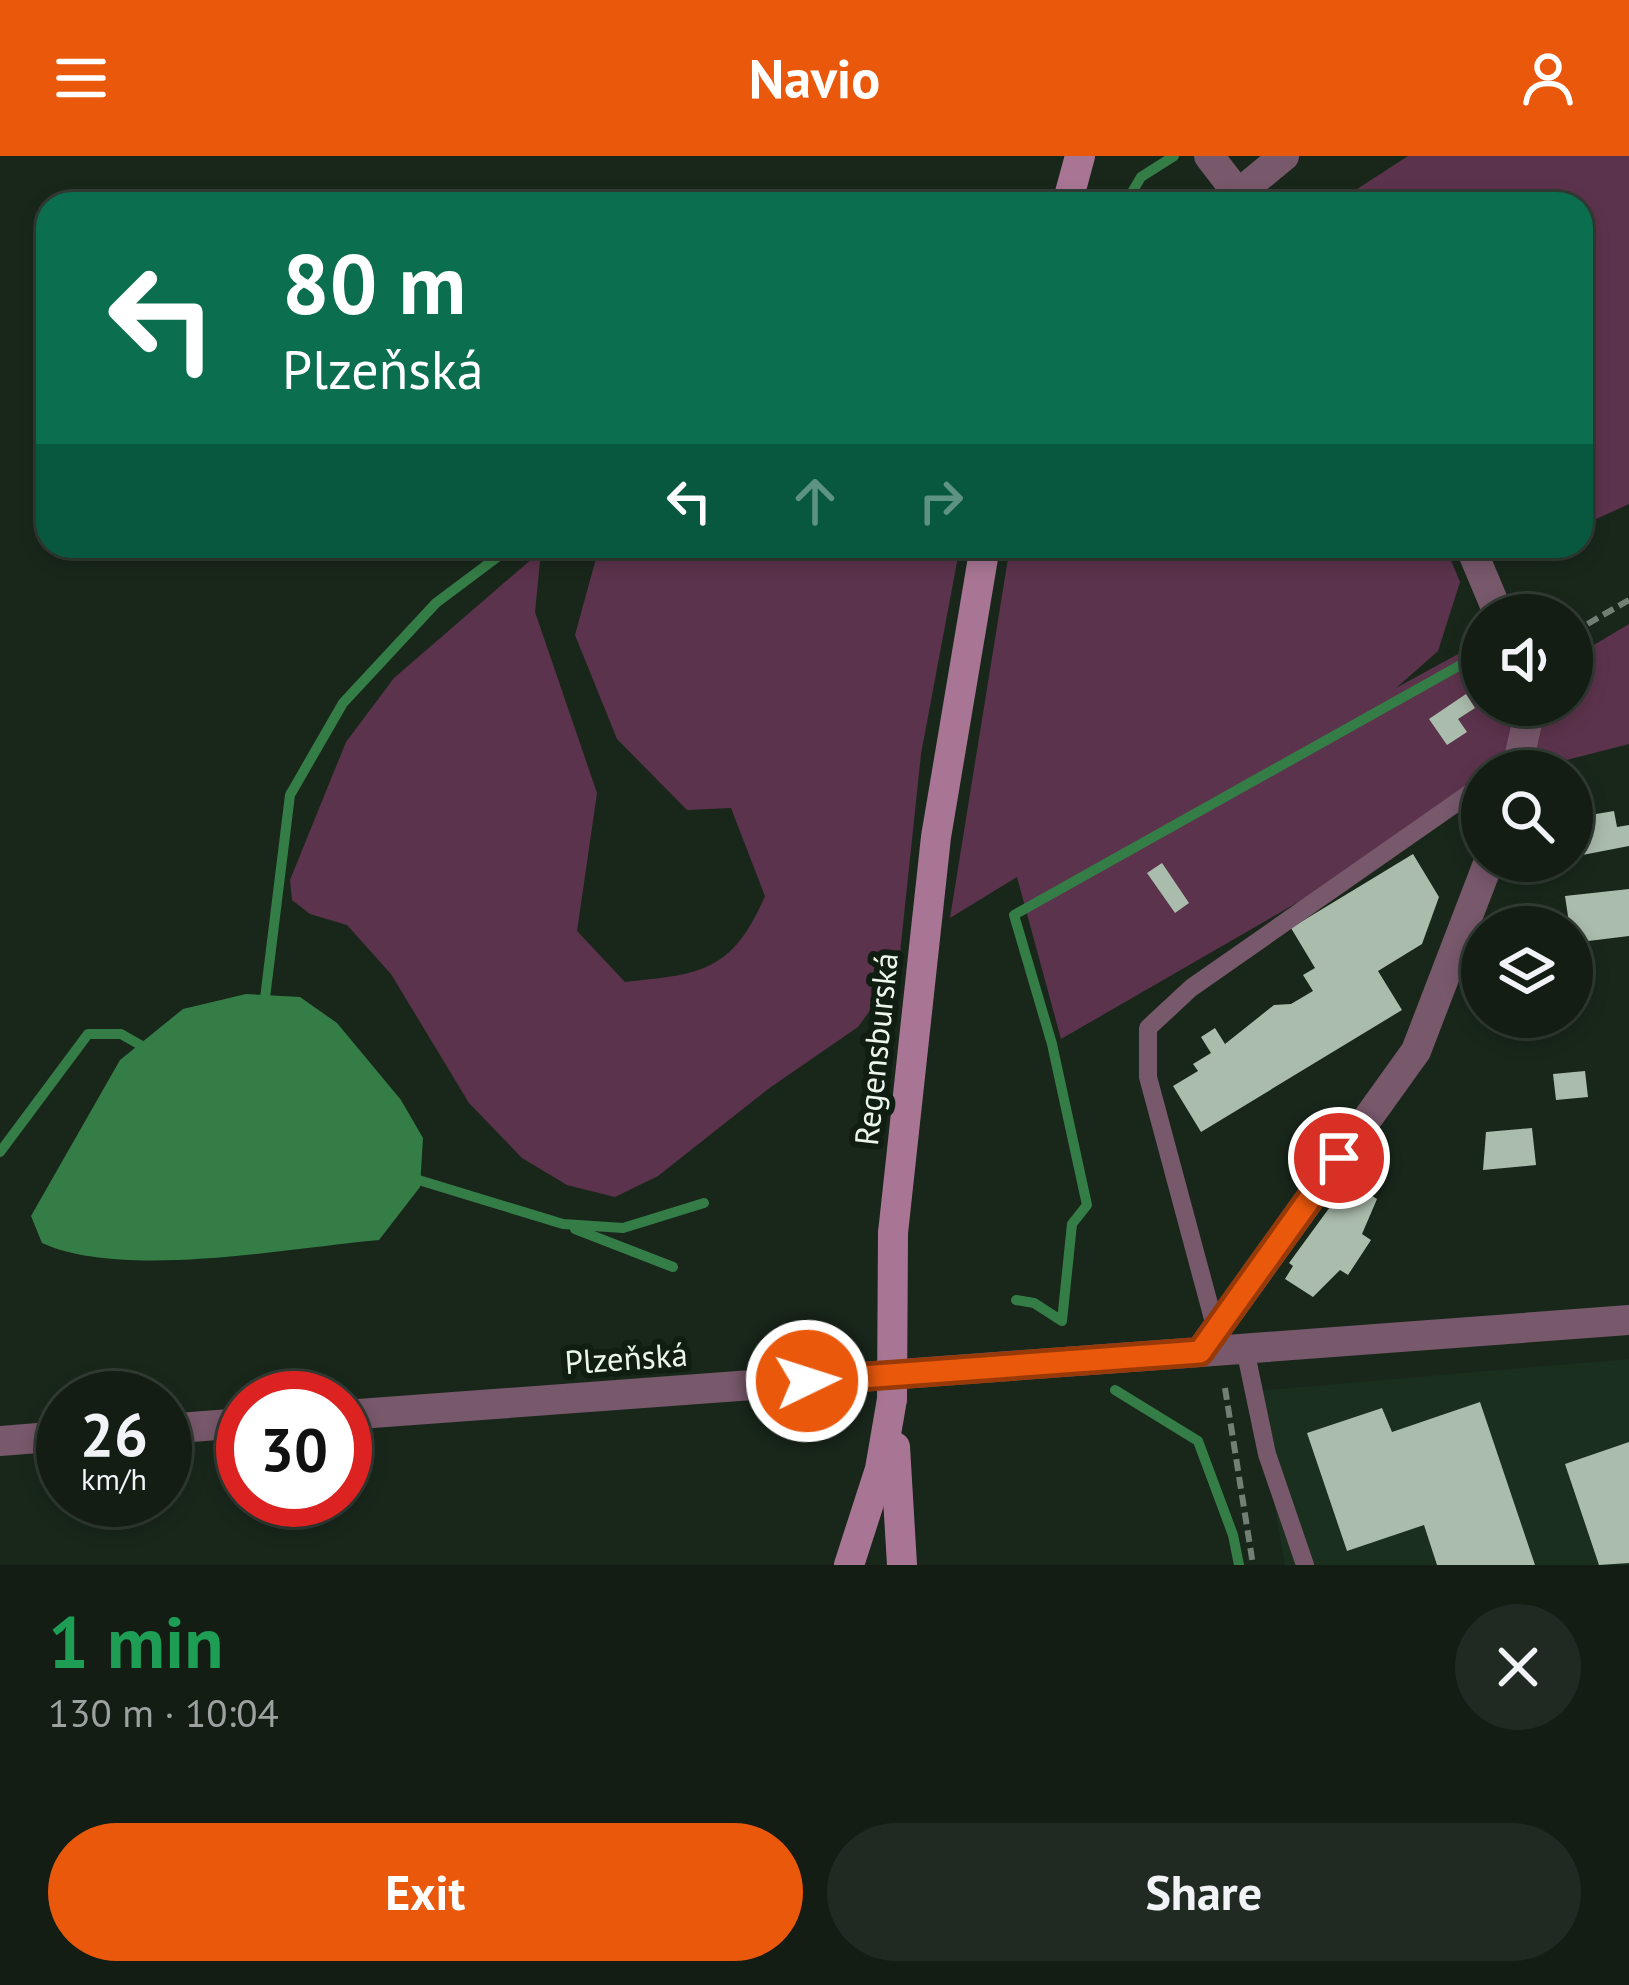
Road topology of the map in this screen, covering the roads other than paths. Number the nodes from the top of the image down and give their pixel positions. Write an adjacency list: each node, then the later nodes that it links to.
1 (1080, 156): 4 (main road)
2 (1209, 156): 5 (street)
3 (1284, 156): 6 (street)
4 (1070, 192)
5 (1237, 192)
6 (1249, 192)
7 (983, 558): 18 (main road, Regensburská, bridge)
8 (1475, 558): 9 (street)
9 (1489, 594)
10 (1461, 799): 13 (lane)
11 (1482, 882): 13 (street)
12 (1629, 1320): 14 (street, Plzeňská)
13 (1208, 1341): 14 (street, Plzeňská); 15 (street, Plzeňská)
14 (1245, 1348): 21 (lane)
15 (372, 1413)
16 (36, 1438): 17 (street)
17 (0, 1441)
18 (888, 1469): 19 (main road); 20 (main road)
19 (849, 1565)
20 (902, 1565)
21 (1304, 1565)

